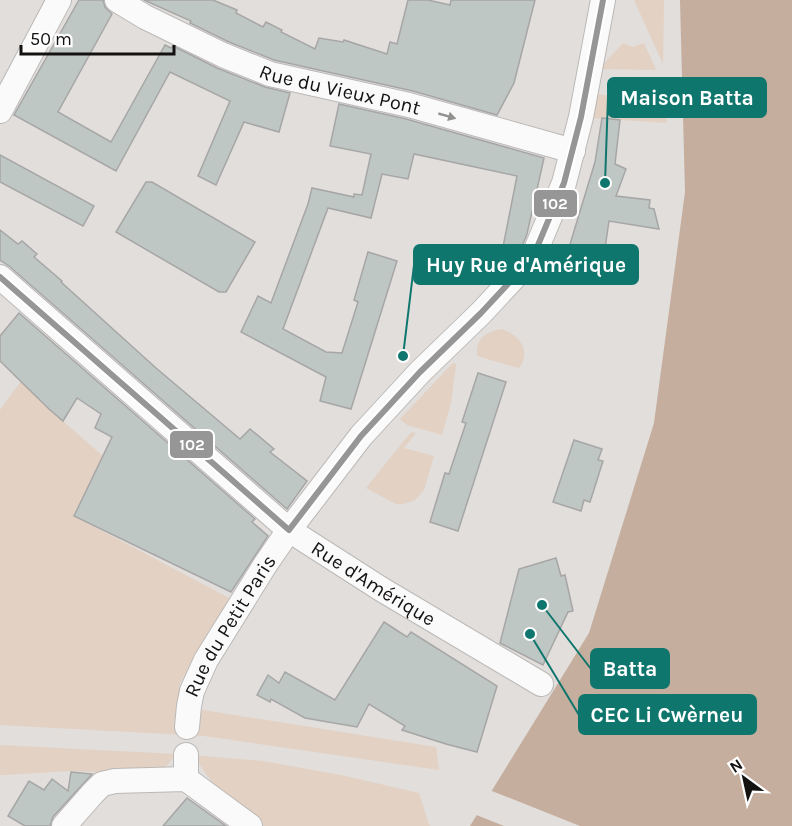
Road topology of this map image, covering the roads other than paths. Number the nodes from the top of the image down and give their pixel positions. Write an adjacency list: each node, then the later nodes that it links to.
1 (59, 0): 4 (street)
2 (117, 0): 5 (street, Rue du Vieux Pont, one-way to 5)
3 (603, 0): 5 (street, Rue du Petit Paris)
4 (0, 111)
5 (573, 150): 7 (street, Rue du Petit Paris)
6 (0, 277): 7 (street, Rue d'Amérique)
7 (289, 530): 8 (street, Rue d'Amérique); 9 (street, Rue du Petit Paris)
8 (541, 684)
9 (187, 728)
10 (186, 755): 11 (street)
11 (186, 779): 12 (street); 13 (street)
12 (63, 826)
13 (250, 826)

